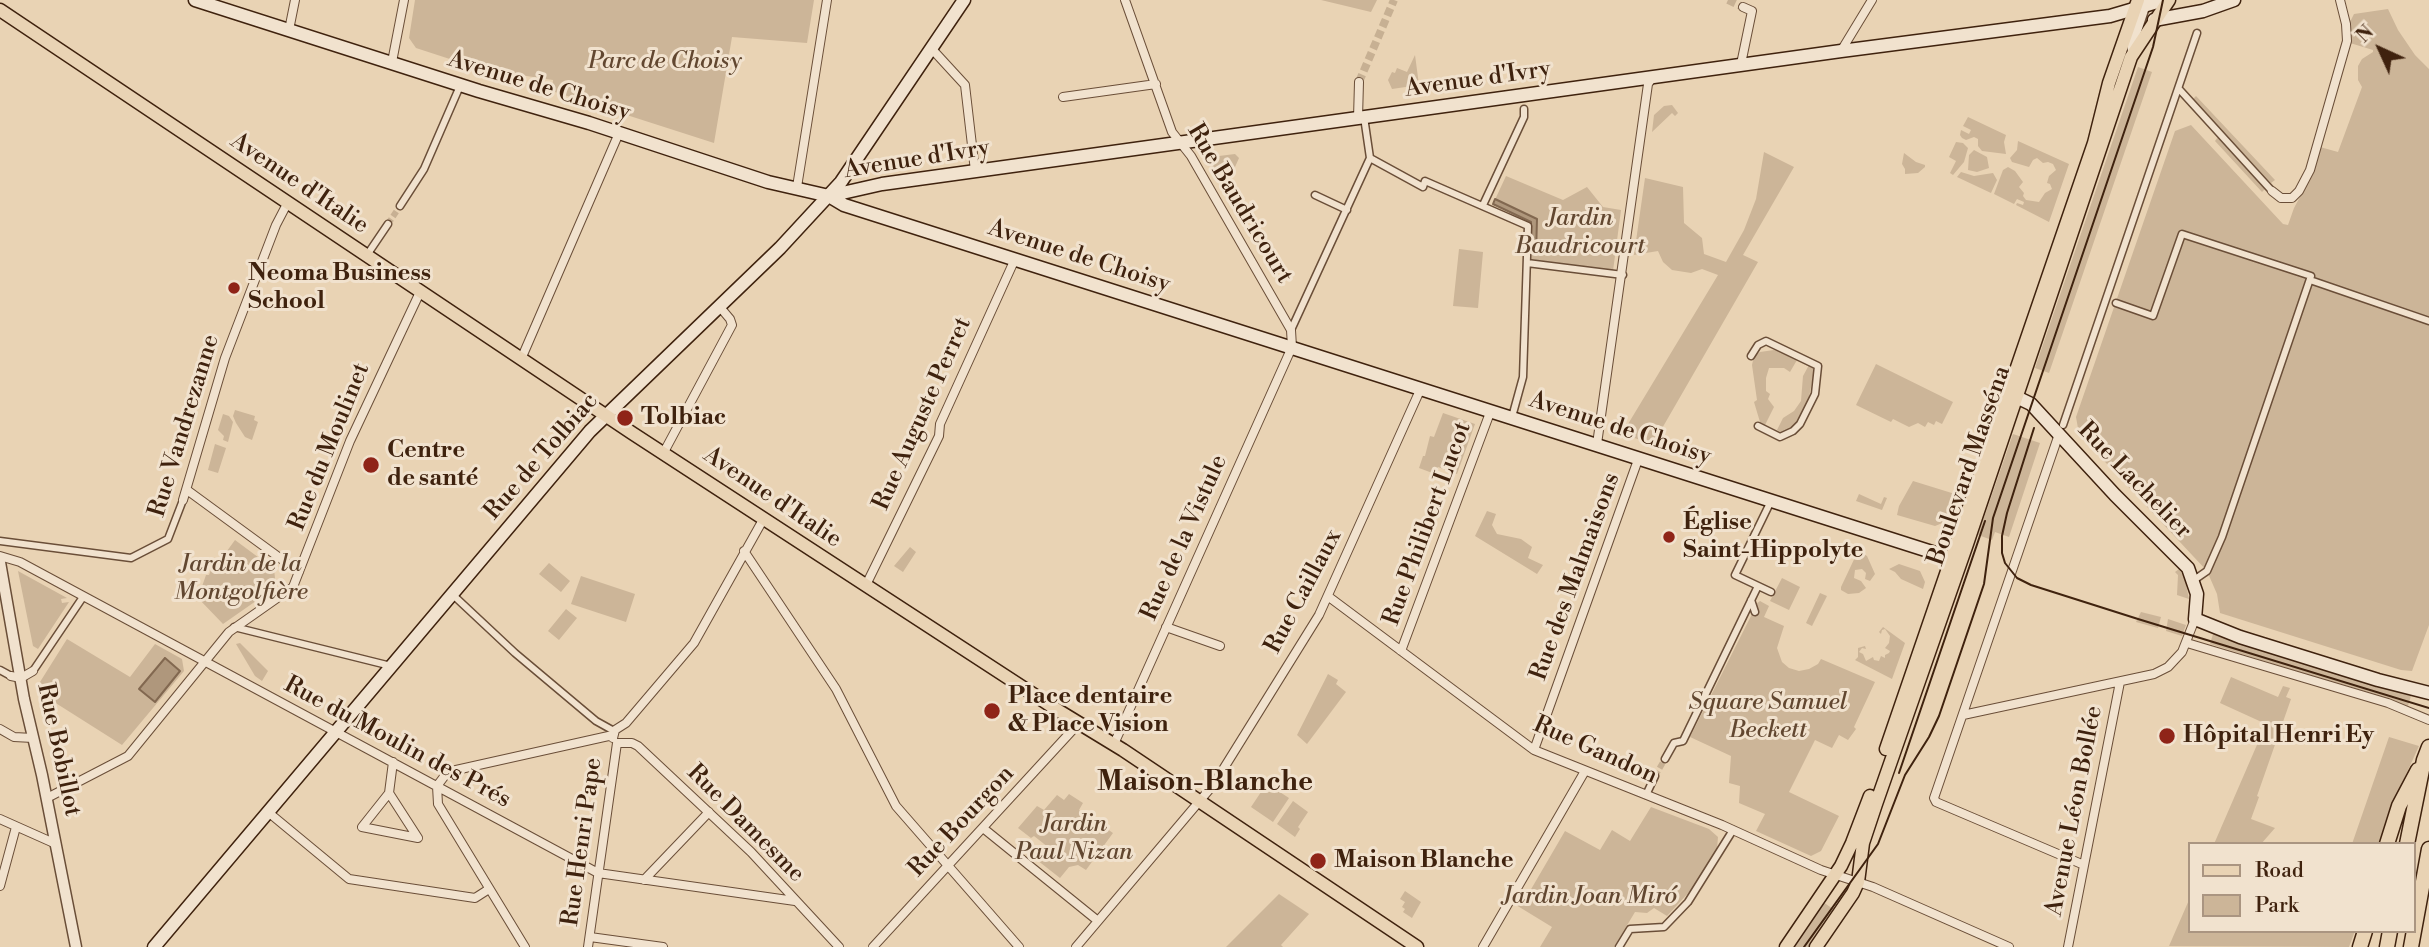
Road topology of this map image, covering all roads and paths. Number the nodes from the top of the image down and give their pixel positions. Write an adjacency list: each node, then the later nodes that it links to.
1 (195, 0): 15 (main road, Avenue de Choisy)
2 (295, 0): 15 (street)
3 (404, 0): 20 (street)
4 (827, 0): 34 (street)
5 (964, 0): 17 (main road, Rue de Tolbiac)
6 (1125, 0): 24 (street, Rue Baudricourt)
7 (1872, 0): 18 (street)
8 (2166, 0): 11 (main road, Avenue d'Ivry); 14 (main road, Boulevard Masséna)
9 (2232, 0): 14 (main road)
10 (2340, 0): 35 (street)
11 (2141, 4): 18 (main road, Avenue d'Ivry); 19 (street); 57 (main road, Boulevard Masséna)
12 (1743, 7): 21 (street)
13 (0, 10): 38 (main road, Avenue d'Italie)
14 (2154, 20): 19 (main road, Boulevard Masséna)
15 (289, 30): 20 (main road, Avenue de Choisy)
16 (2197, 33): 26 (street)
17 (931, 48): 33 (street); 37 (main road, Rue de Tolbiac)
18 (1841, 51): 21 (main road, Avenue d'Ivry)
19 (2133, 52): 57 (main road, Boulevard Masséna)
20 (392, 62): 25 (main road, Avenue de Choisy)
21 (1741, 64): 22 (main road, Avenue d'Ivry)
22 (1653, 77): 29 (main road, Avenue d'Ivry); 46 (street)
23 (1359, 82): 29 (street)
24 (1156, 84): 27 (street); 31 (street, Rue Baudricourt)
25 (460, 85): 30 (main road, Avenue de Choisy); 40 (street)
26 (2179, 89): 35 (street); 62 (street)
27 (1063, 97)
28 (1524, 109): 39 (street)
29 (1361, 117): 31 (main road, Avenue d'Ivry); 32 (street)
30 (619, 133): 34 (main road, Avenue de Choisy); 55 (street)
31 (1181, 143): 33 (main road, Avenue d'Ivry); 52 (street, Rue Baudricourt)
32 (1370, 158): 39 (street); 41 (street)
33 (975, 171): 37 (main road, Avenue d'Ivry)
34 (797, 187): 37 (main road, Avenue de Choisy)
35 (2272, 191)
36 (1315, 195): 41 (street)
37 (828, 196): 44 (main road, Avenue de Choisy); 50 (main road, Rue de Tolbiac)
38 (288, 202): 43 (main road, Avenue d'Italie); 66 (street, Rue Vandrezanne)
39 (1483, 205): 45 (street)
40 (400, 206)
41 (1346, 210): 52 (street)
42 (388, 224): 43 (street)
43 (367, 255): 48 (main road, Avenue d'Italie)
44 (1015, 259): 53 (main road, Avenue de Choisy); 77 (street, Rue Auguste Perret)
45 (1527, 263): 46 (street); 60 (street)
46 (1623, 275): 63 (street)
47 (2310, 280): 49 (street); 51 (street); 76 (street)
48 (421, 290): 55 (main road, Avenue d'Italie); 75 (street, Rue du Moulinet)
49 (2116, 303)
50 (719, 306): 59 (main road, Rue de Tolbiac); 64 (street)
51 (2429, 321)
52 (1291, 330): 53 (street, Rue Baudricourt)
53 (1292, 347): 56 (main road, Avenue de Choisy); 86 (street, Rue de la Vistule)
54 (1751, 356): 61 (street)
55 (522, 357): 59 (main road, Avenue d'Italie)
56 (1421, 388): 58 (main road, Avenue de Choisy); 82 (street, Rue Caillaux)
57 (2012, 394): 62 (main road, Rue Lachelier); 73 (main road, Boulevard Masséna)
58 (1491, 410): 60 (main road, Avenue de Choisy); 90 (street, Rue Philibert Lucot)
59 (606, 414): 64 (main road, Avenue d'Italie); 80 (main road, Rue de Tolbiac)
60 (1512, 417): 63 (main road, Avenue de Choisy)
61 (1758, 425)
62 (2061, 429): 76 (main road, Rue Lachelier); 98 (street)
63 (1597, 444): 65 (main road, Avenue de Choisy)
64 (664, 452): 69 (main road, Avenue d'Italie)
65 (1639, 457): 67 (main road, Avenue de Choisy); 106 (street, Rue des Malmaisons)
66 (187, 490): 68 (street, Rue Vandrezanne); 75 (street)
67 (1772, 499): 73 (main road, Avenue de Choisy); 78 (street)
68 (184, 500): 70 (street, Rue Vandrezanne)
69 (764, 519): 71 (street); 77 (main road, Avenue d'Italie)
70 (0, 541)
71 (744, 551): 103 (street); 129 (street)
72 (0, 556): 81 (street, Rue du Moulin des Prés)
73 (1956, 559): 131 (main road, Boulevard Masséna); 133 (main road, Boulevard Masséna)
74 (0, 562): 95 (street, Rue Bobillot)
75 (299, 572): 87 (street, Rue du Moulinet)
76 (2194, 580): 85 (main road)
77 (866, 585): 100 (main road, Avenue d'Italie)
78 (1758, 586): 79 (street); 83 (street)
79 (1771, 592)
80 (452, 594): 92 (main road, Rue de Tolbiac); 103 (street, Rue Damesme)
81 (83, 597): 91 (street, Rue du Moulin des Prés); 94 (street)
82 (1329, 597): 90 (street, Rue Gandon); 116 (street, Rue Caillaux)
83 (1751, 600): 84 (street); 108 (street)
84 (1755, 612)
85 (2195, 619): 88 (street); 97 (main road)
86 (1166, 627): 89 (street); 105 (street, Rue de la Vistule)
87 (234, 628): 91 (street, Rue du Moulinet); 92 (street)
88 (2187, 643): 96 (street); 99 (street)
89 (1220, 646)
90 (1401, 651): 106 (street, Rue Gandon)
91 (205, 662): 102 (street, Rue du Moulin des Prés); 115 (street, Rue du Moulinet)
92 (391, 666): 102 (main road, Rue de Tolbiac)
93 (0, 670): 95 (street)
94 (33, 671): 95 (street)
95 (16, 677): 104 (street, Rue Bobillot)
96 (2120, 682): 98 (street); 127 (street, Avenue Léon Bollée)
97 (2429, 693)
98 (1963, 715): 127 (street)
99 (2429, 720)
100 (1079, 723): 105 (main road, Avenue d'Italie); 121 (street, Rue Bourgon)
101 (0, 729): 104 (street)
102 (336, 732): 109 (street, Rue du Moulin des Prés); 117 (main road, Rue de Tolbiac)
103 (616, 734): 112 (street); 118 (street, Rue Damesme); 130 (street, Rue Henri Pape)
104 (33, 738): 115 (street, Rue Bobillot)
105 (1114, 744): 116 (main road, Avenue d'Italie)
106 (1534, 750): 110 (street, Rue Gandon)
107 (2426, 754): 123 (highway); 124 (highway)
108 (1665, 759)
109 (393, 762): 112 (street, Rue du Moulin des Prés); 113 (street)
110 (1585, 771): 114 (street, Rue Gandon); 150 (street)
111 (1655, 776): 114 (street)
112 (437, 786): 130 (street, Rue du Moulin des Prés); 135 (street)
113 (389, 793): 113 (street)
114 (1646, 795): 122 (street, Rue Gandon)
115 (47, 798): 125 (street, Rue Bobillot)
116 (1199, 802): 137 (street, Rue Caillaux); 149 (main road, Avenue d'Italie)
117 (268, 812): 135 (street); 141 (main road, Rue de Tolbiac)
118 (709, 813): 132 (street); 136 (street, Rue Damesme)
119 (0, 819): 120 (street)
120 (16, 827): 125 (street); 128 (street)
121 (983, 828): 129 (street, Rue Bourgon); 137 (street)
122 (1734, 830): 131 (street, Rue Gandon); 151 (street)
123 (2388, 842)
124 (2407, 842)
125 (56, 844): 140 (street, Rue Bobillot)
126 (2429, 849): 138 (highway)
127 (2084, 865): 155 (street, Avenue Léon Bollée)
128 (2, 867): 134 (street)
129 (947, 867): 146 (street, Rue Bourgon); 147 (street)
130 (598, 873): 132 (street, Rue du Moulin des Prés); 139 (street, Rue Henri Pape)
131 (1835, 875): 133 (street, Rue Gandon); 152 (main road, Boulevard Masséna)
132 (644, 880): 136 (street, Rue du Moulin des Prés)
133 (1857, 882): 153 (main road, Boulevard Masséna); 154 (street, Rue Gandon)
134 (0, 886)
135 (489, 889): 142 (street)
136 (796, 901): 145 (street, Rue Damesme)
137 (1098, 920): 148 (street, Rue Caillaux)
138 (2415, 925)
139 (590, 937): 143 (street, Rue Henri Pape); 144 (street)
140 (76, 947)
141 (153, 947)
142 (525, 947)
143 (588, 947)
144 (663, 947)
145 (839, 947)
146 (873, 947)
147 (1018, 947)
148 (1076, 947)
149 (1418, 947)
150 (1483, 947)
151 (1619, 947)
152 (1786, 947)
153 (1816, 947)
154 (2009, 947)
155 (2068, 947)

